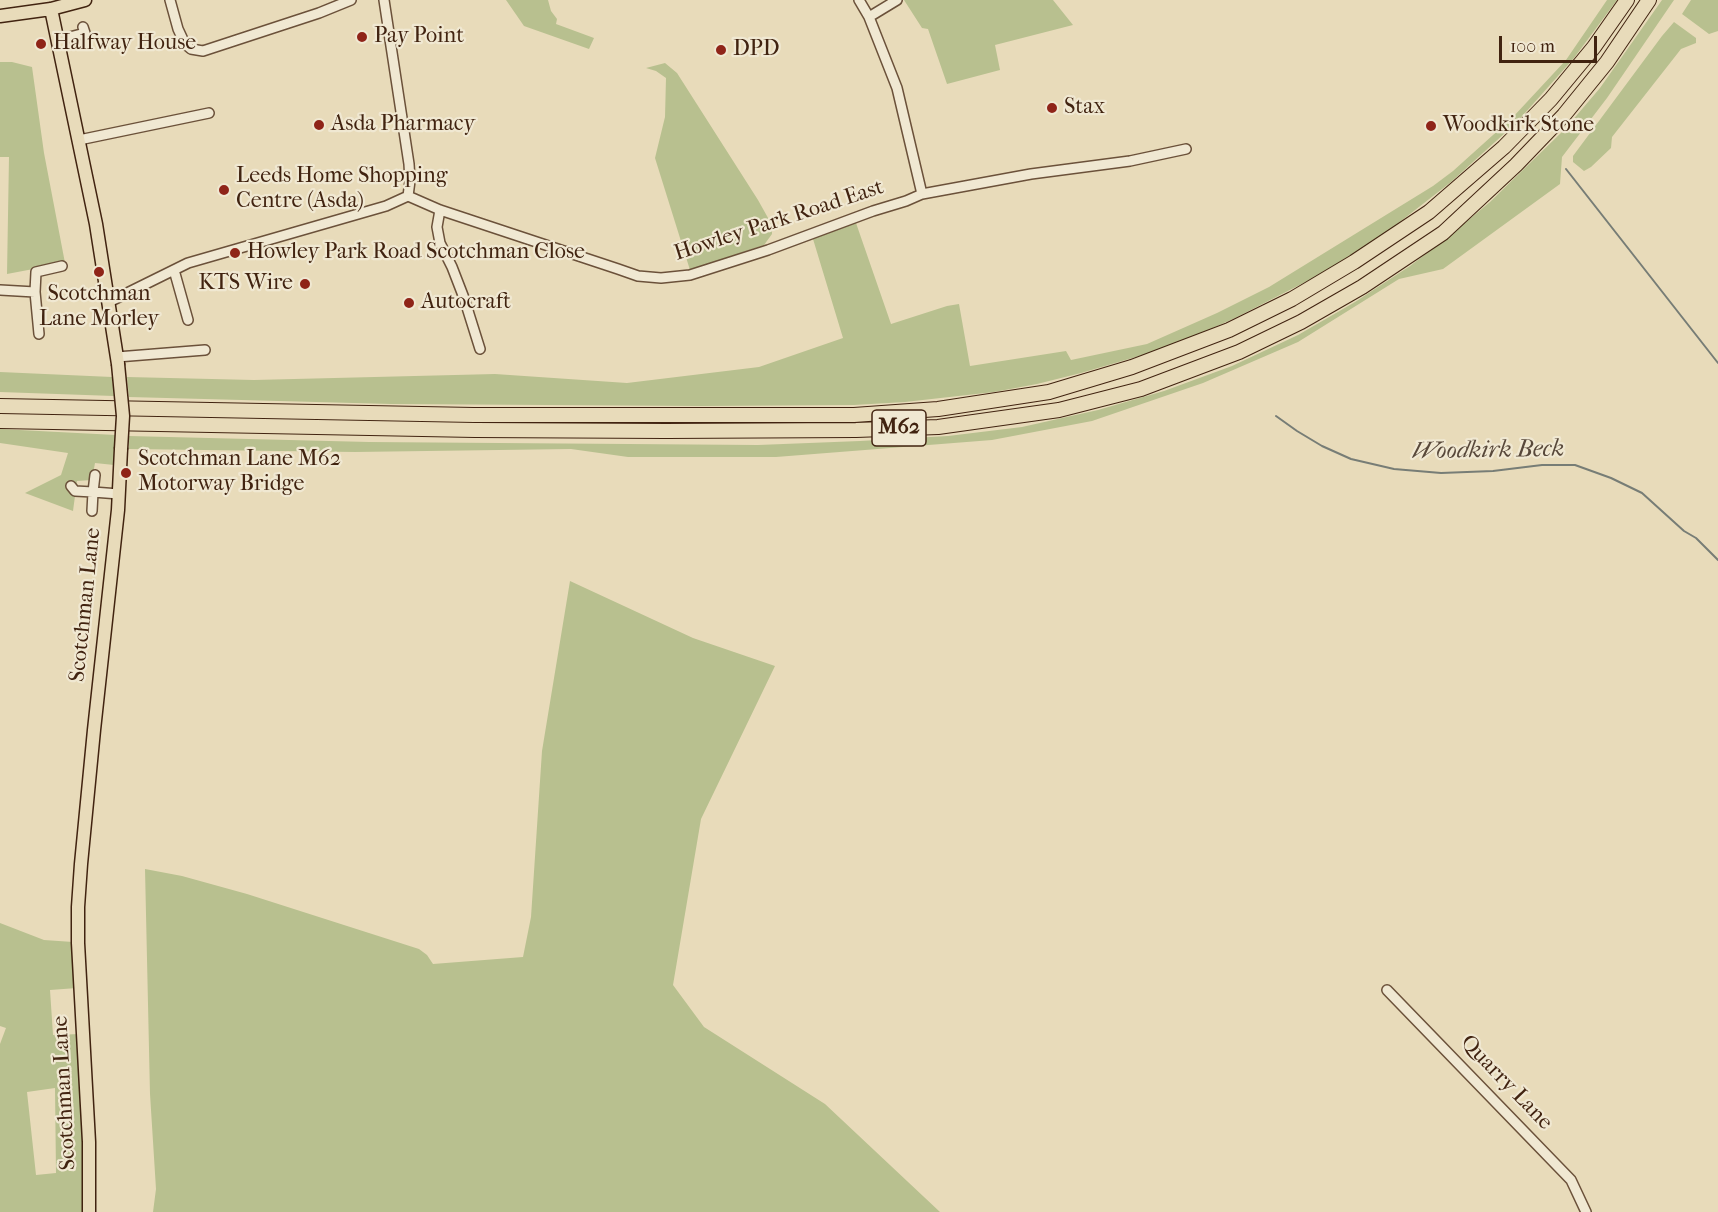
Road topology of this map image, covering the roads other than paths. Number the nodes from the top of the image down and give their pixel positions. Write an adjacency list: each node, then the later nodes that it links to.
1 (85, 0): 9 (main road)
2 (170, 0): 3 (street)
3 (351, 0)
4 (384, 0): 18 (street)
5 (859, 0): 11 (street)
6 (897, 0): 11 (street)
7 (1627, 0): 30 (highway, M62)
8 (1649, 0): 31 (highway, M62)
9 (51, 9): 10 (main road); 13 (main road, Scotchman Lane)
10 (0, 16)
11 (869, 17): 17 (street)
12 (83, 27): 13 (street)
13 (58, 40): 15 (main road, Scotchman Lane)
14 (209, 113): 15 (street)
15 (79, 140): 24 (main road, Scotchman Lane)
16 (1186, 149): 17 (street, Howley Park Road East)
17 (922, 194): 19 (street, Howley Park Road East)
18 (408, 196): 19 (street, Howley Park Road East); 21 (street)
19 (440, 210): 27 (street)
20 (62, 266): 23 (street)
21 (174, 270): 24 (street); 25 (street)
22 (0, 290): 23 (street)
23 (35, 292): 26 (street)
24 (109, 302): 29 (main road, Scotchman Lane)
25 (188, 320)
26 (39, 334)
27 (480, 349)
28 (205, 350): 29 (street)
29 (117, 360): 35 (main road, Scotchman Lane, bridge)
30 (0, 406)
31 (0, 421)
32 (95, 475): 34 (street)
33 (71, 486): 34 (street)
34 (93, 492): 35 (street); 36 (street)
35 (119, 494): 38 (main road, Scotchman Lane)
36 (92, 511)
37 (1387, 990): 39 (street, Quarry Lane)
38 (89, 1212)
39 (1586, 1212)

